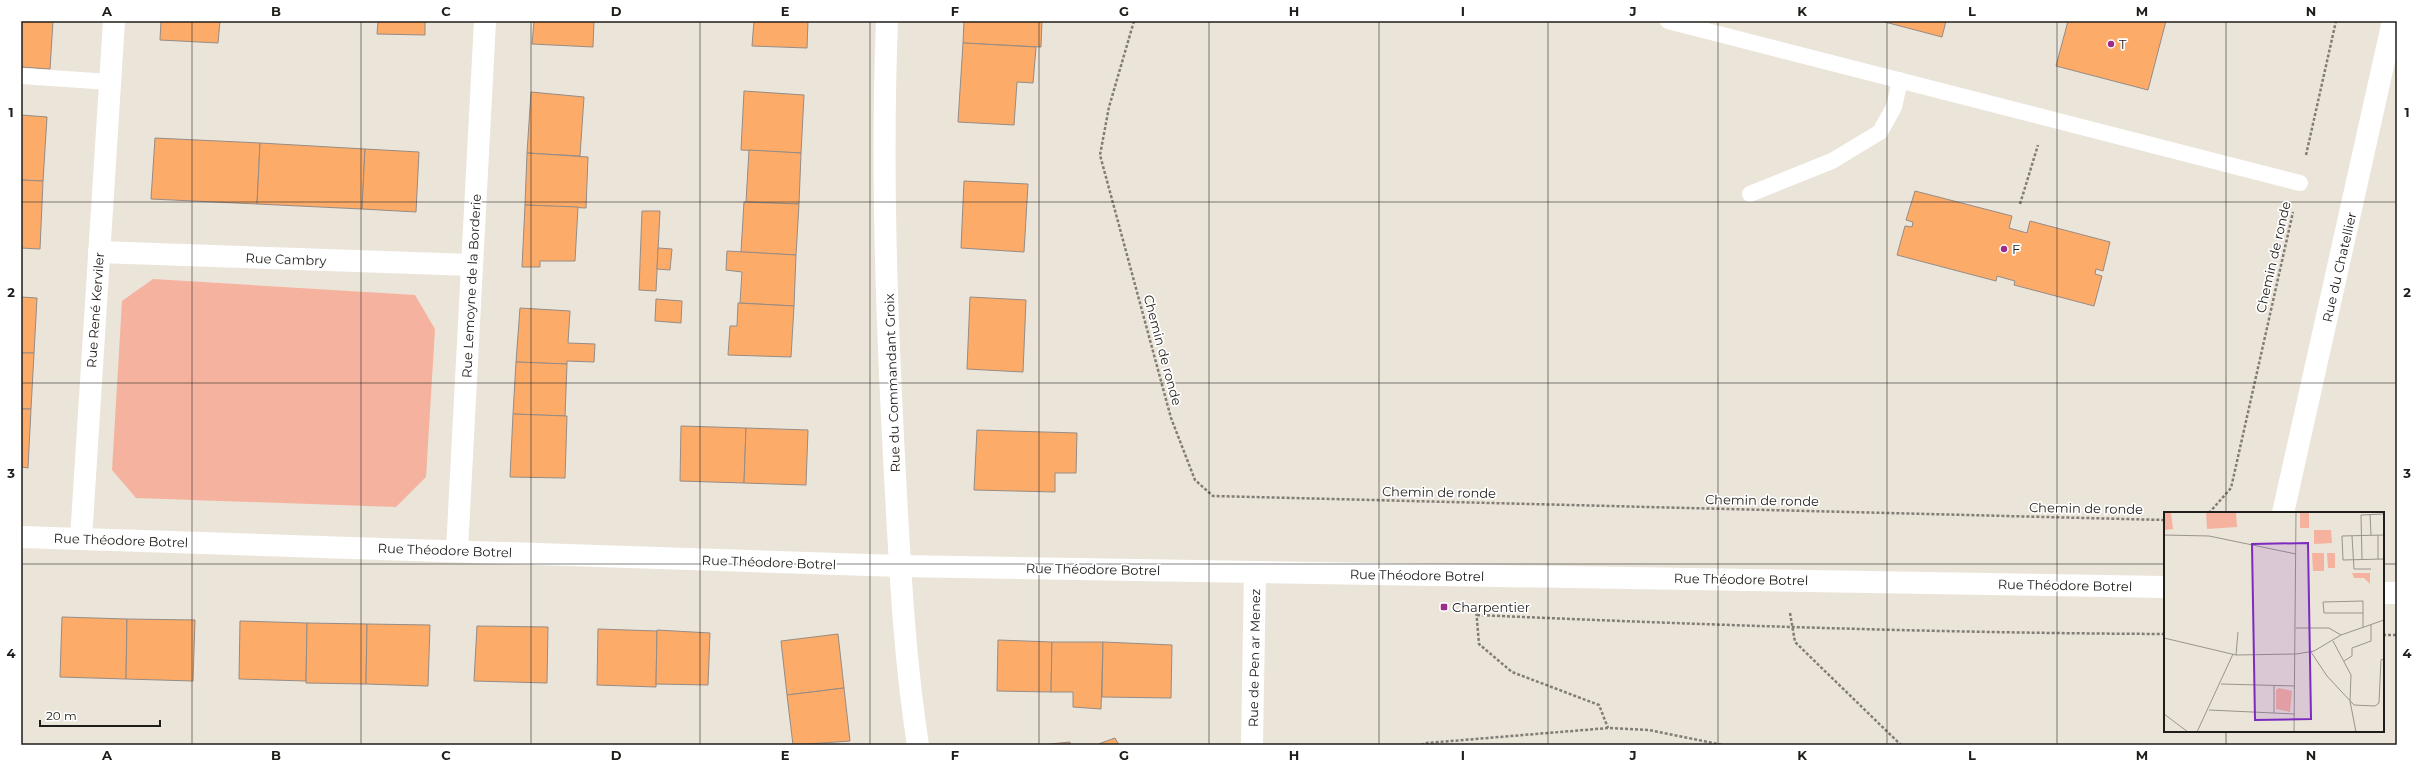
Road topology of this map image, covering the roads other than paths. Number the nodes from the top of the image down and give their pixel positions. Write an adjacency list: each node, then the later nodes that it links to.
1 (114, 21): 8 (street, Rue René Kerviler)
2 (485, 21): 12 (street, Rue Lemoyne de la Borderie)
3 (887, 21): 17 (street, Rue du Commandant Groix)
4 (1668, 21): 7 (lane)
5 (2393, 21): 13 (street, Rue du Chatellier)
6 (21, 76): 8 (lane)
7 (1900, 80): 9 (lane); 10 (lane)
8 (110, 82): 11 (street, Rue René Kerviler)
9 (2300, 183)
10 (1750, 194)
11 (99, 252): 12 (street, Rue Cambry); 15 (street, Rue René Kerviler)
12 (472, 265): 16 (street, Rue Lemoyne de la Borderie)
13 (2283, 512)
14 (21, 537): 15 (street, Rue Théodore Botrel)
15 (81, 539): 16 (street, Rue Théodore Botrel)
16 (457, 550): 17 (street, Rue Théodore Botrel)
17 (899, 566): 18 (street, Rue Théodore Botrel); 22 (street, Rue du Commandant Groix)
18 (1255, 572): 19 (street, Rue Théodore Botrel); 23 (street, Rue de Pen ar Menez)
19 (2164, 587)
20 (2384, 593): 21 (street)
21 (2397, 593)
22 (918, 745)
23 (1252, 745)

